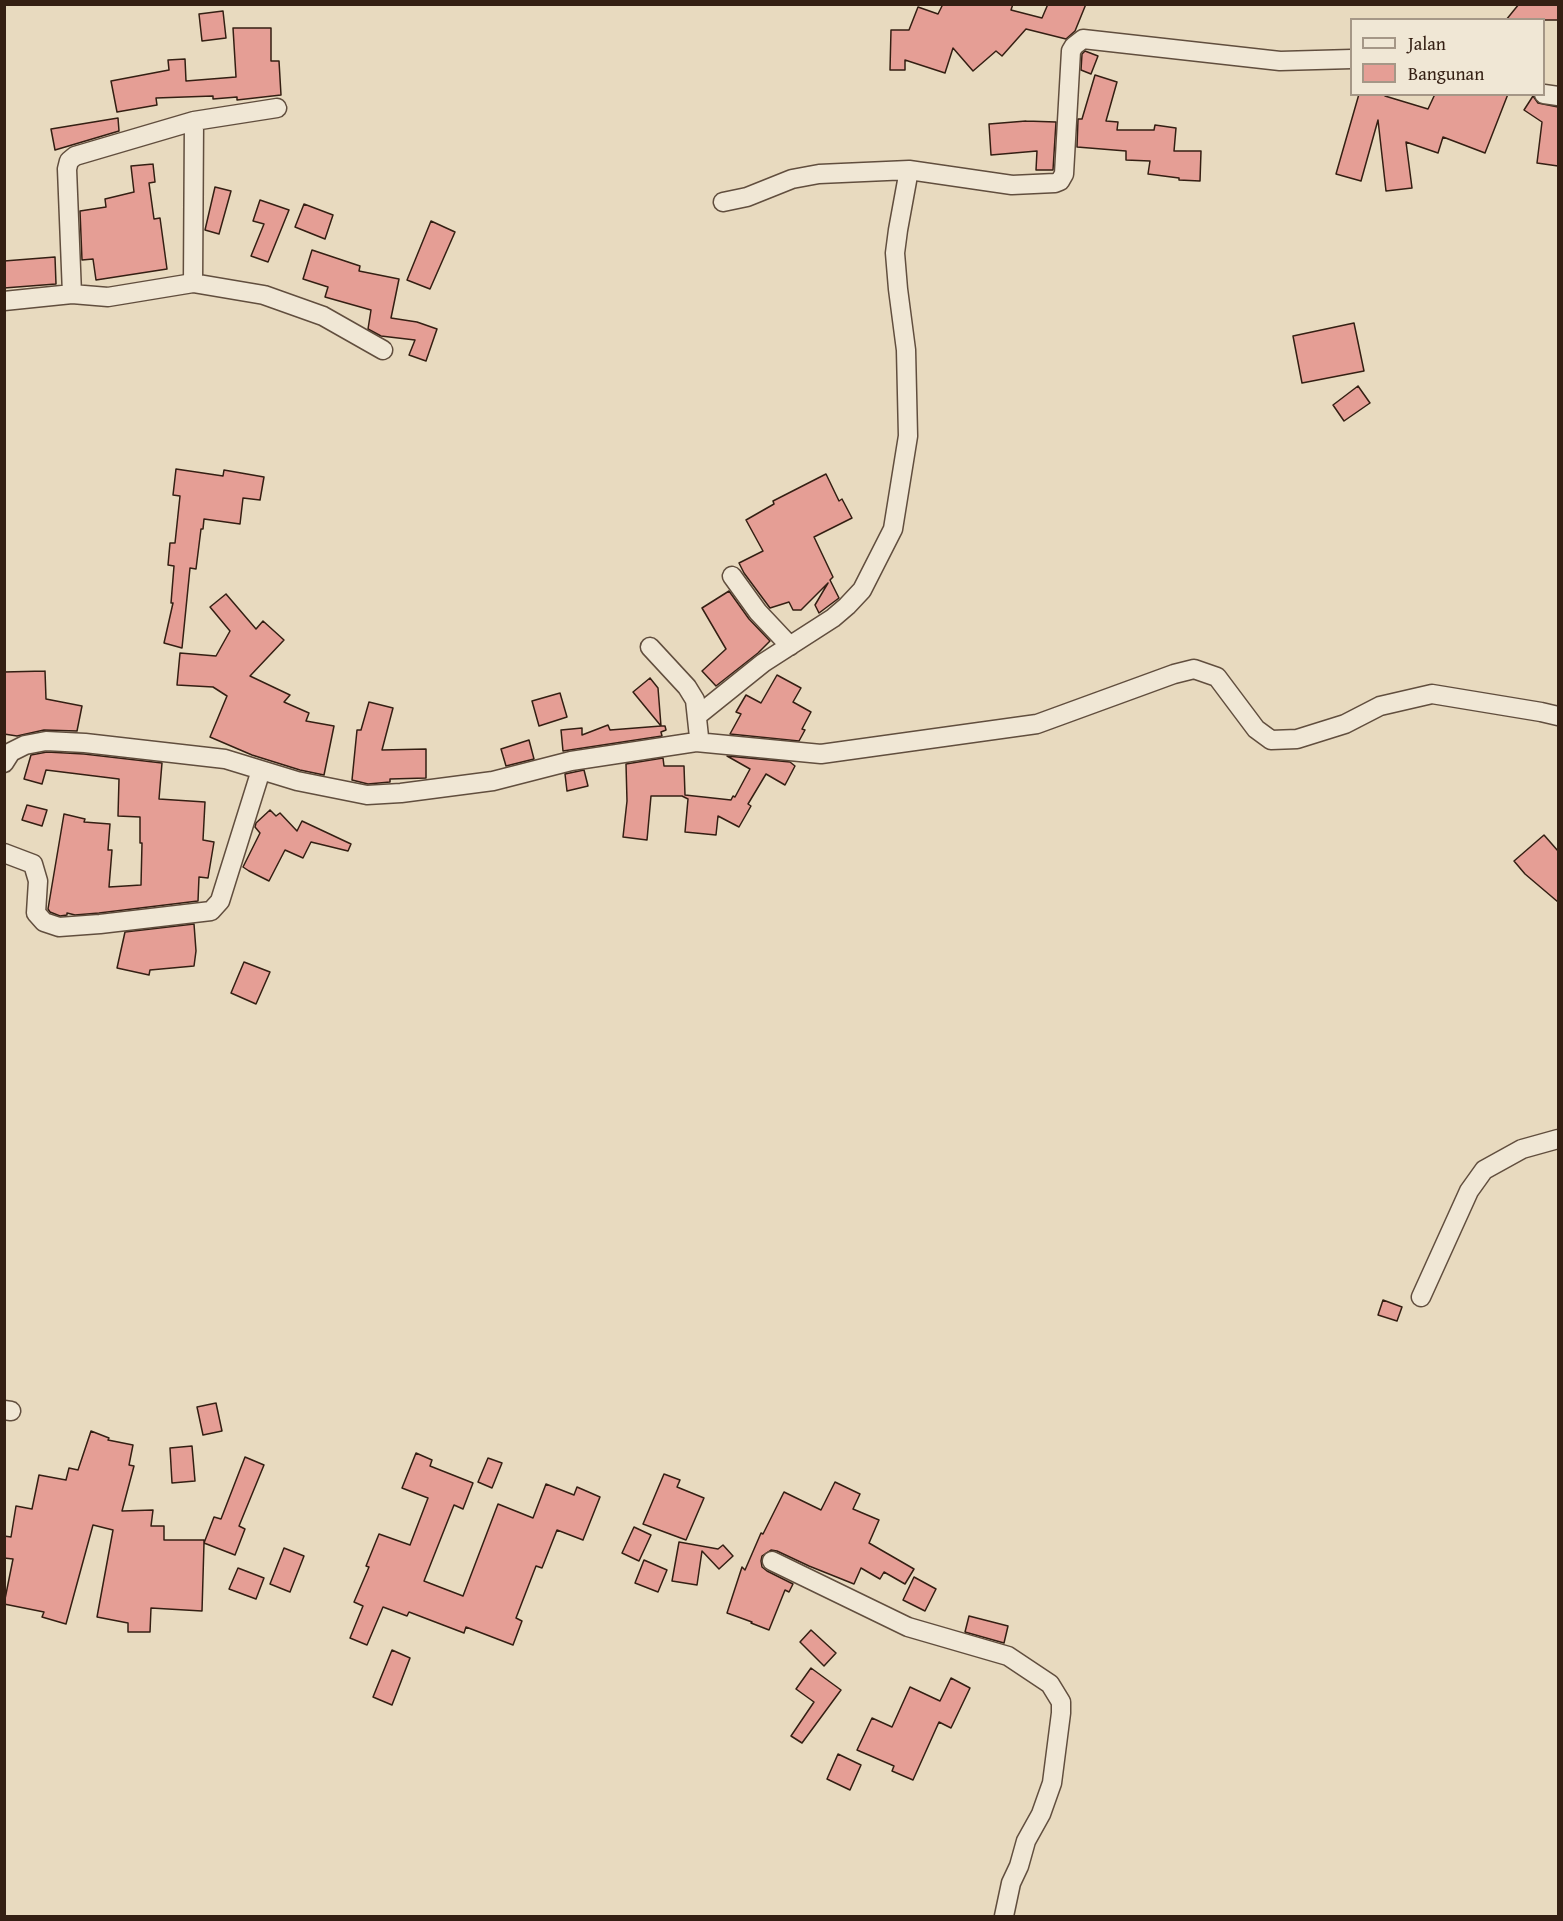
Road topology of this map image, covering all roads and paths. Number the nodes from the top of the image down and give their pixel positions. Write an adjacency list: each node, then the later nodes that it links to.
1 (1350, 60): 4 (street)
2 (277, 108): 3 (street)
3 (194, 121): 6 (street); 7 (street)
4 (909, 170): 5 (street); 11 (street)
5 (723, 202)
6 (194, 283): 7 (street); 9 (street)
7 (72, 294): 8 (street)
8 (4, 301)
9 (383, 350)
10 (732, 576): 11 (street)
11 (790, 646): 13 (street)
12 (650, 648): 13 (street)
13 (697, 716): 15 (street)
14 (1558, 716): 15 (street)
15 (696, 742): 17 (street)
16 (4, 763): 17 (street)
17 (261, 770): 18 (street)
18 (4, 853)
19 (1558, 1139): 20 (street)
20 (1421, 1297)
21 (772, 1561): 22 (street)
22 (1004, 1917)

